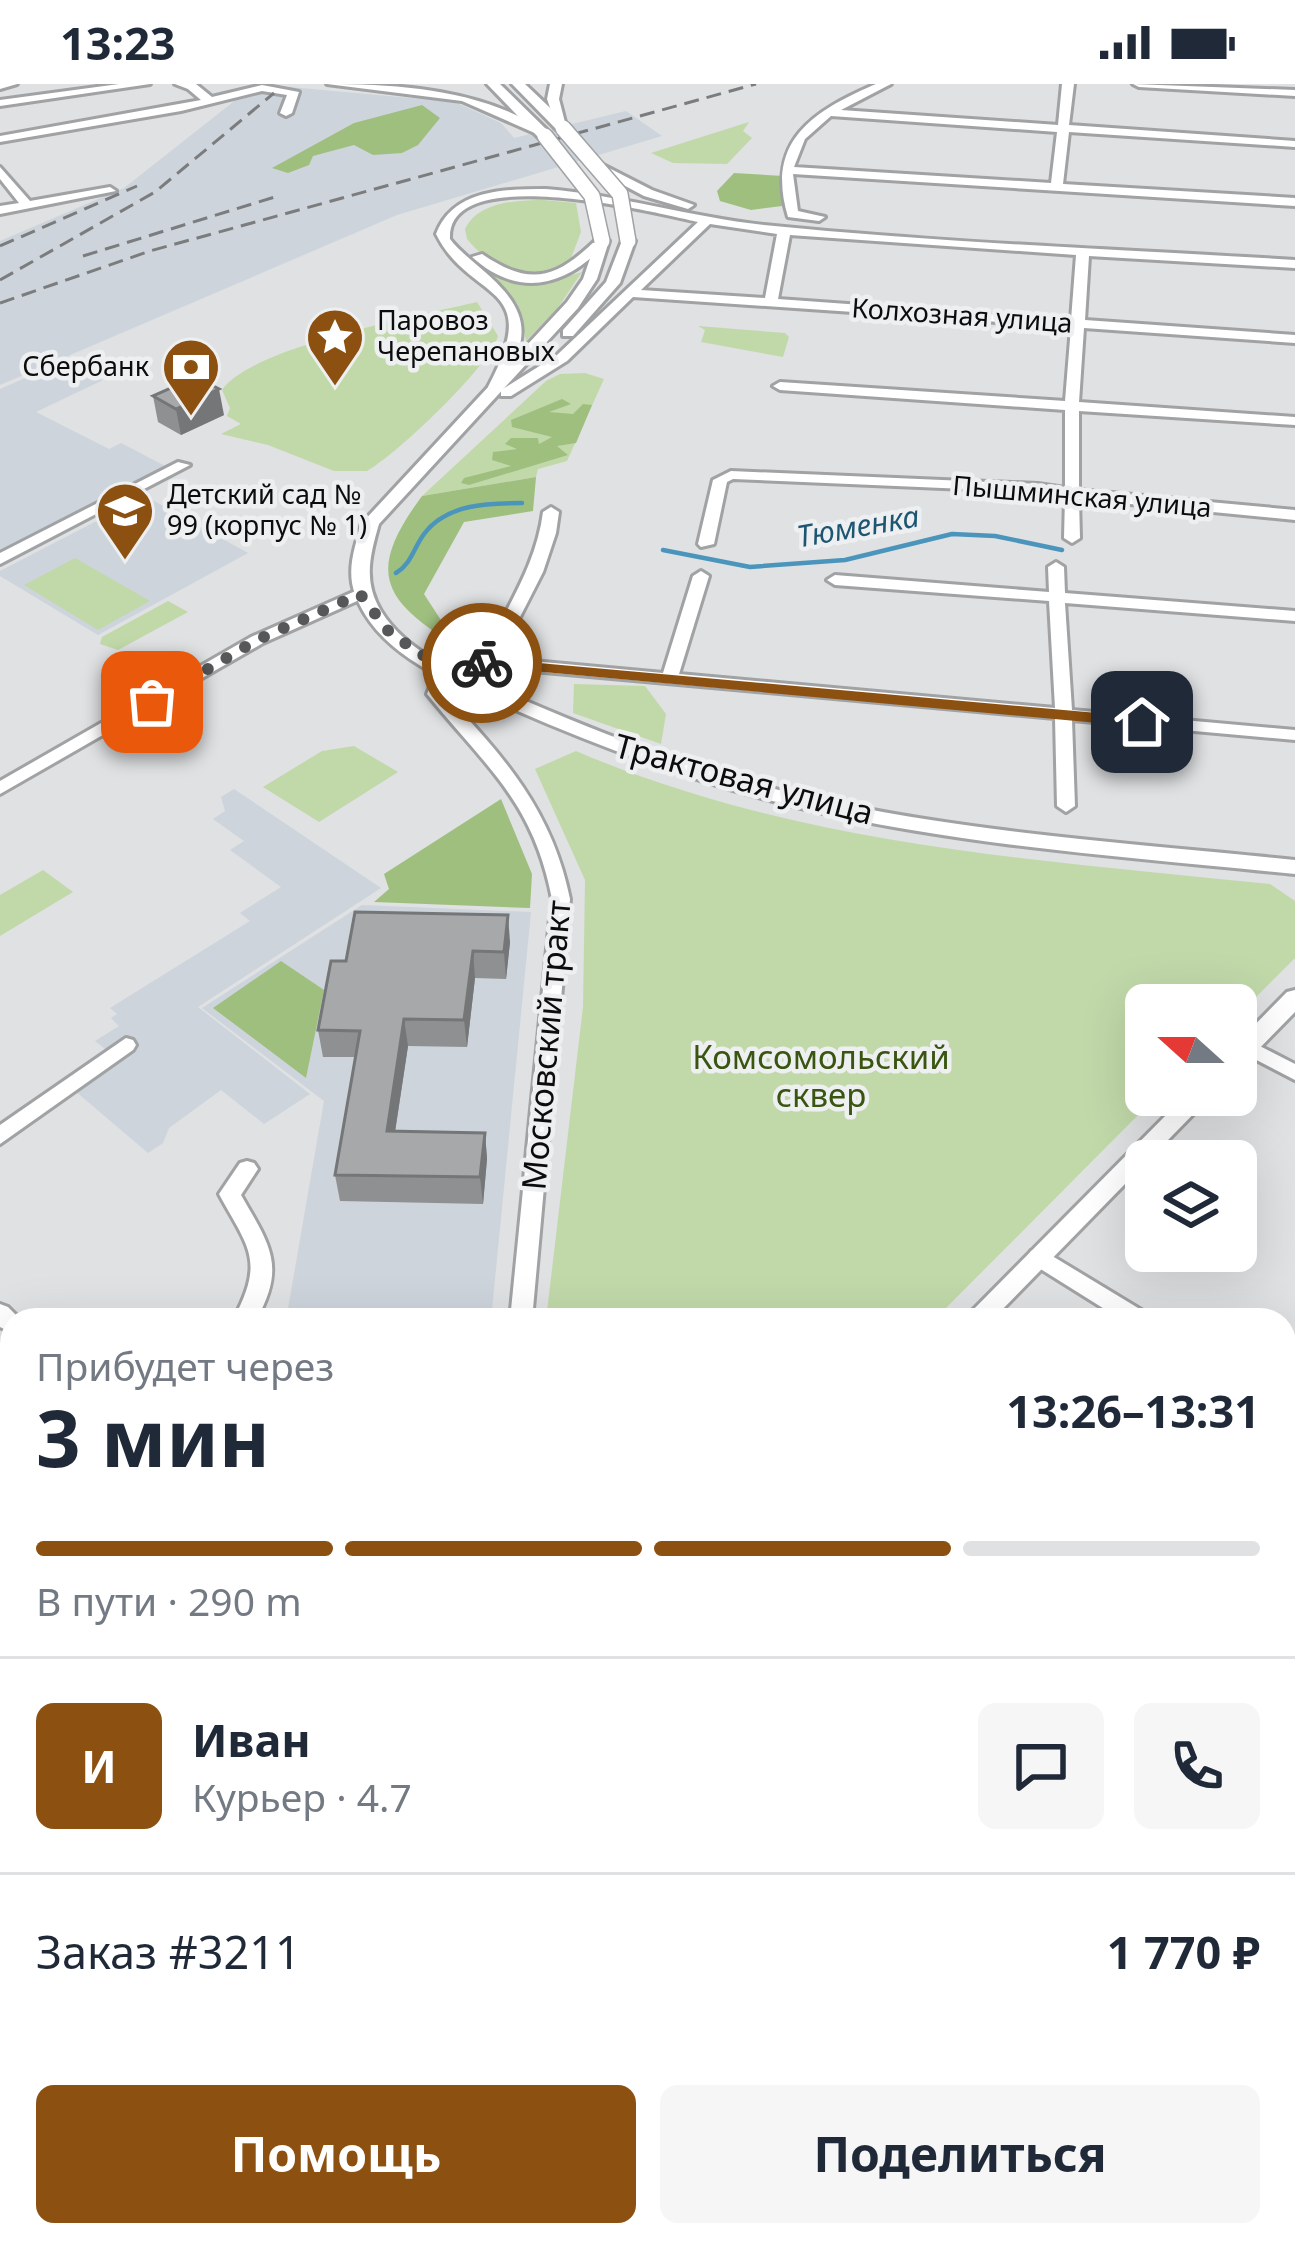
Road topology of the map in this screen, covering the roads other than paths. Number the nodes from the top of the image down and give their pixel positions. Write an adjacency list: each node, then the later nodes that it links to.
1 (11, 84): 11 (street)
2 (144, 84): 13 (street)
3 (181, 84): 14 (street)
4 (333, 84): 20 (street)
5 (493, 84): 20 (main road)
6 (518, 84): 18 (main road)
7 (556, 84): 18 (street)
8 (886, 84): 17 (street)
9 (1068, 84): 21 (street)
10 (1138, 84): 12 (street)
11 (0, 86)
12 (1295, 92)
13 (29, 98): 15 (street); 19 (street)
14 (211, 102): 16 (street); 19 (street)
15 (0, 103)
16 (286, 113)
17 (832, 113): 21 (street); 25 (street)
18 (562, 128): 24 (main road, bridge)
19 (53, 131): 22 (street)
20 (541, 132): 36 (main road, bridge)
21 (1065, 132): 23 (street); 27 (street)
22 (0, 139)
23 (1295, 144)
24 (601, 168): 37 (street); 45 (main road, bridge)
25 (787, 170): 27 (street); 33 (street)
26 (0, 171): 31 (street)
27 (1057, 187): 30 (street)
28 (110, 191): 31 (street)
29 (568, 197): 34 (street); 36 (street); 45 (street)
30 (1295, 202)
31 (27, 205): 32 (street)
32 (0, 210)
33 (819, 217)
34 (706, 221): 35 (street); 40 (street)
35 (784, 231): 37 (street); 41 (street)
36 (602, 241): 45 (main road)
37 (1058, 248): 38 (street)
38 (1083, 250): 39 (street); 42 (street)
39 (1295, 264)
40 (630, 293): 41 (street, Колхозная улица); 45 (street)
41 (771, 303): 42 (street, Колхозная улица)
42 (1076, 323): 43 (street, Колхозная улица); 46 (street)
43 (1295, 339)
44 (780, 386): 46 (street)
45 (500, 390): 58 (main road)
46 (1072, 405): 47 (street); 49 (street)
47 (1295, 421)
48 (183, 465): 54 (street)
49 (1074, 493): 51 (street, Пышминская улица); 52 (street); 53 (street, Пышминская улица)
50 (550, 512): 61 (street)
51 (1295, 514)
52 (1072, 538)
53 (706, 544)
54 (0, 559)
55 (1056, 567): 59 (street)
56 (701, 576): 63 (street)
57 (835, 580): 59 (street)
58 (360, 594): 62 (main road, Трактовая улица); 66 (street)
59 (1057, 598): 60 (street); 64 (street)
60 (1295, 616)
61 (489, 662): 62 (street); 63 (street)
62 (444, 669): 68 (main road, Трактовая улица); 79 (street, Московский тракт)
63 (669, 680): 64 (street)
64 (1067, 716): 65 (street); 67 (street)
65 (1295, 735)
66 (0, 788)
67 (1066, 806)
68 (1295, 870)
69 (1295, 998): 70 (main road)
70 (1257, 1037)
71 (126, 1045): 75 (street)
72 (1257, 1059): 73 (street)
73 (1295, 1073)
74 (1179, 1116): 77 (main road)
75 (0, 1136)
76 (247, 1169): 78 (street)
77 (1039, 1257): 80 (main road); 81 (street)
78 (252, 1308)
79 (522, 1308)
80 (988, 1308)
81 (1121, 1308)

